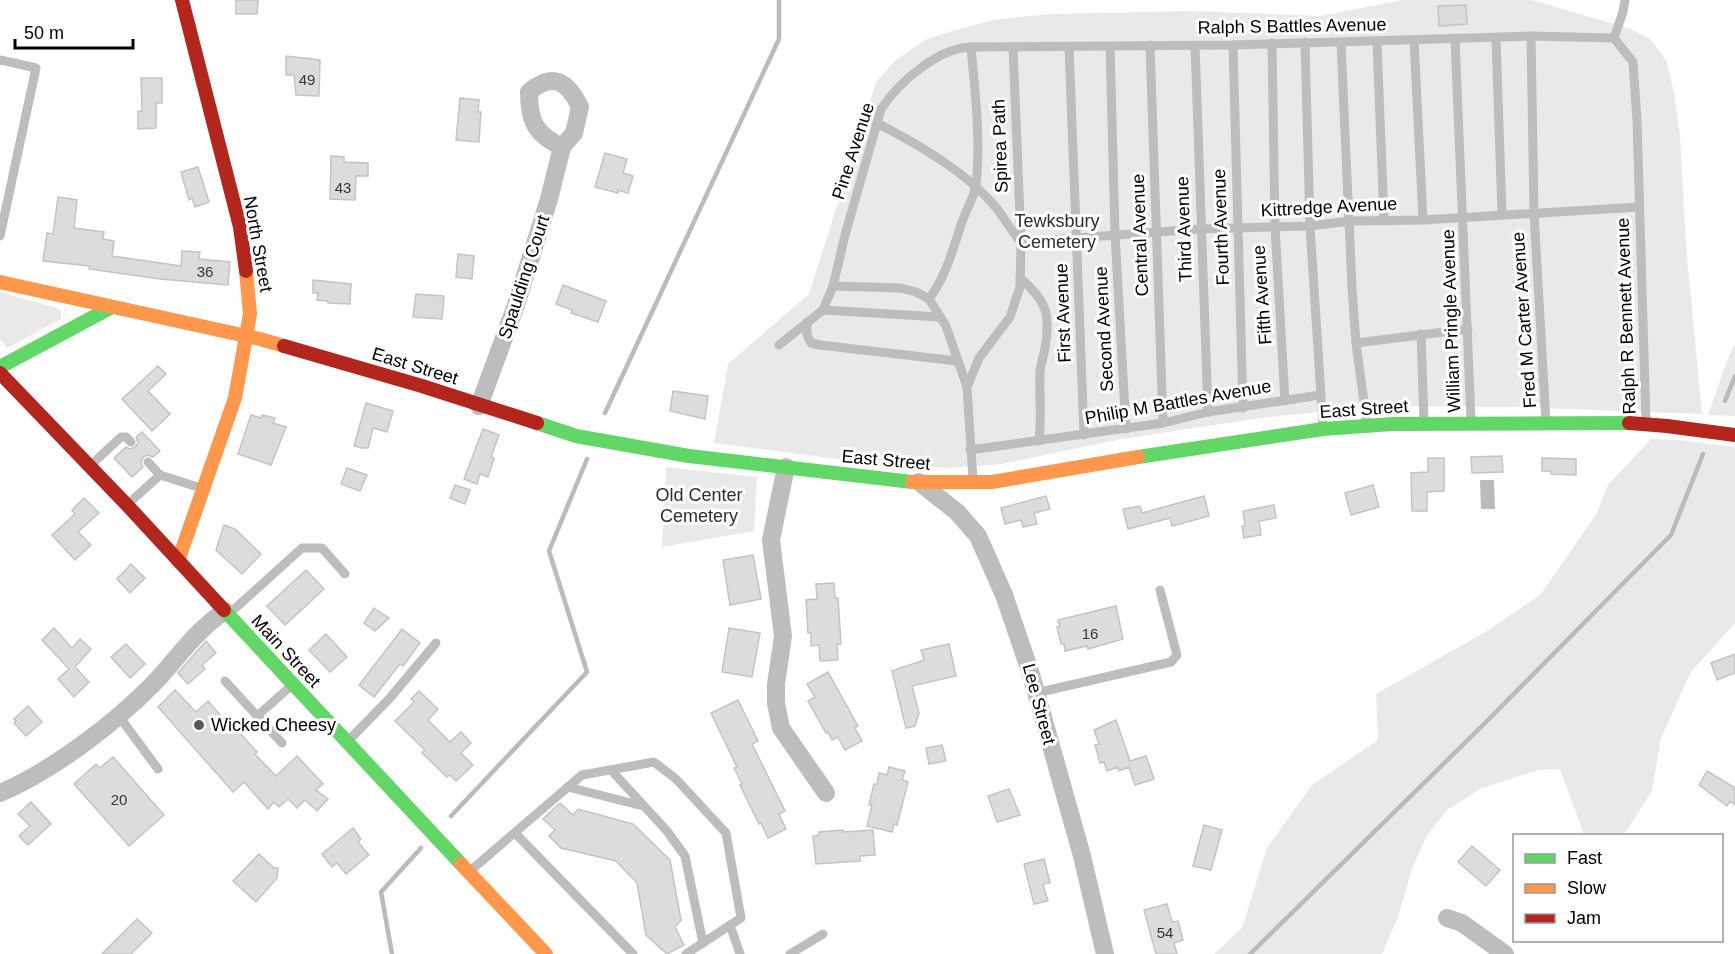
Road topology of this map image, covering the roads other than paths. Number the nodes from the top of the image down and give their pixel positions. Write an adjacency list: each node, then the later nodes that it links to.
1 (182, 0): 49 (main road, North Street)
2 (1625, 0): 5 (lane)
3 (1531, 36): 4 (lane, Ralph S Battles Avenue); 5 (lane, Ralph S Battles Avenue); 24 (lane, Fred M Carter Avenue)
4 (1496, 38): 6 (lane, Ralph S Battles Avenue); 25 (lane)
5 (1614, 38): 23 (lane, Ralph R Bennett Avenue)
6 (1455, 39): 7 (lane, Ralph S Battles Avenue); 26 (lane, William Pringle Avenue)
7 (1414, 40): 8 (lane, Ralph S Battles Avenue); 27 (lane)
8 (1377, 41): 11 (lane, Ralph S Battles Avenue); 29 (lane)
9 (1305, 42): 10 (lane, Ralph S Battles Avenue); 11 (lane, Ralph S Battles Avenue); 30 (lane)
10 (1272, 43): 14 (lane, Ralph S Battles Avenue); 31 (lane, Fifth Avenue)
11 (1341, 43): 28 (lane)
12 (1150, 45): 13 (lane, Ralph S Battles Avenue); 15 (lane, Ralph S Battles Avenue); 34 (lane, Central Avenue)
13 (1195, 45): 14 (lane, Ralph S Battles Avenue); 33 (lane, Third Avenue)
14 (1233, 45): 32 (lane, Fourth Avenue)
15 (1110, 46): 18 (lane, Ralph S Battles Avenue); 35 (lane, Second Avenue)
16 (971, 47): 17 (lane, Ralph S Battles Avenue); 20 (lane, Pine Avenue); 22 (lane)
17 (1013, 47): 18 (lane, Ralph S Battles Avenue); 38 (lane, Spirea Path)
18 (1069, 47): 37 (lane, First Avenue)
19 (0, 60): 36 (lane)
20 (878, 123): 22 (lane); 41 (lane, Pine Avenue)
21 (562, 147): 58 (street, Spaulding Court)
22 (976, 187): 38 (lane); 42 (lane)
23 (1639, 207): 24 (lane, Kittredge Avenue); 65 (lane, Ralph R Bennett Avenue)
24 (1534, 213): 25 (lane, Kittredge Avenue); 64 (lane, Fred M Carter Avenue)
25 (1502, 214): 26 (lane, Kittredge Avenue)
26 (1463, 216): 27 (lane, Kittredge Avenue); 47 (lane, William Pringle Avenue)
27 (1423, 220): 29 (lane, Kittredge Avenue)
28 (1350, 221): 29 (lane, Kittredge Avenue); 30 (lane, Kittredge Avenue); 50 (lane)
29 (1384, 221)
30 (1310, 226): 31 (lane, Kittredge Avenue); 56 (lane)
31 (1275, 227): 32 (lane, Kittredge Avenue); 57 (lane, Fifth Avenue)
32 (1237, 228): 33 (lane, Kittredge Avenue); 59 (lane, Fourth Avenue)
33 (1200, 229): 34 (lane, Kittredge Avenue); 60 (lane, Third Avenue)
34 (1156, 232): 35 (lane, Kittredge Avenue); 61 (lane, Central Avenue)
35 (1115, 234): 37 (lane, Kittredge Avenue); 67 (lane, Second Avenue)
36 (0, 236)
37 (1077, 237): 38 (lane, Kittredge Avenue); 69 (lane, First Avenue)
38 (1021, 242): 39 (lane, Spirea Path)
39 (1020, 278): 55 (lane, Spirea Path); 71 (lane)
40 (0, 282): 43 (main road, East Street)
41 (833, 286): 42 (lane); 44 (lane, Pine Avenue)
42 (929, 299): 45 (lane)
43 (112, 307): 49 (main road, East Street); 53 (main road)
44 (823, 310): 45 (lane); 46 (lane)
45 (940, 317): 52 (lane)
46 (807, 322): 51 (lane); 52 (lane)
47 (1468, 329): 48 (lane); 63 (lane, William Pringle Avenue)
48 (1421, 334): 50 (lane); 62 (lane)
49 (246, 335): 58 (main road, East Street); 80 (main road, North Street)
50 (1356, 343): 66 (lane)
51 (779, 345)
52 (957, 361): 55 (lane)
53 (0, 367)
54 (0, 373): 75 (main road, Main Street)
55 (967, 387): 73 (lane)
56 (1320, 395): 57 (lane, Philip M Battles Avenue); 68 (lane)
57 (1285, 401): 59 (lane, Philip M Battles Avenue)
58 (479, 405): 76 (main road, East Street)
59 (1243, 408): 60 (lane, Philip M Battles Avenue)
60 (1208, 412): 61 (lane, Philip M Battles Avenue)
61 (1164, 423): 67 (lane, Philip M Battles Avenue)
62 (1424, 424): 63 (main road, East Street); 66 (main road, East Street)
63 (1472, 424): 64 (main road, East Street)
64 (1547, 424): 65 (main road, East Street)
65 (1646, 424): 70 (main road, East Street)
66 (1367, 426): 68 (main road, East Street)
67 (1126, 429): 69 (lane, Philip M Battles Avenue)
68 (1323, 429): 79 (main road, East Street)
69 (1084, 435): 71 (lane, Philip M Battles Avenue)
70 (1735, 435)
71 (1039, 441): 73 (lane, Philip M Battles Avenue)
72 (131, 442): 75 (lane)
73 (970, 450): 79 (lane)
74 (148, 462): 77 (lane)
75 (90, 466): 81 (main road, Main Street)
76 (786, 467): 78 (main road, East Street); 98 (street)
77 (160, 475): 80 (lane); 81 (lane)
78 (919, 482): 79 (main road, East Street); 89 (street, Lee Street)
79 (973, 483)
80 (204, 489): 82 (main road, North Street)
81 (127, 505): 82 (main road, Main Street)
82 (178, 561): 85 (main road, Main Street)
83 (345, 574): 85 (lane)
84 (1160, 590): 89 (lane)
85 (226, 613): 88 (main road, Main Street); 90 (street)
86 (436, 643): 92 (lane)
87 (225, 681): 91 (lane)
88 (293, 684): 91 (lane); 92 (main road, Main Street)
89 (1036, 693): 111 (street, Lee Street)
90 (118, 715): 94 (lane); 97 (street)
91 (257, 716): 93 (lane)
92 (346, 742): 101 (main road, Main Street)
93 (282, 743)
94 (158, 769)
95 (611, 770): 96 (lane); 99 (lane); 103 (lane)
96 (568, 788): 99 (lane); 100 (lane)
97 (0, 793)
98 (826, 793)
99 (643, 806): 105 (lane)
100 (515, 832): 101 (lane); 107 (lane)
101 (468, 873): 106 (main road, Main Street)
102 (1447, 918): 112 (street)
103 (730, 926): 105 (lane); 109 (lane)
104 (823, 934): 110 (lane)
105 (703, 943): 108 (lane)
106 (546, 954)
107 (633, 954)
108 (686, 954)
109 (740, 954)
110 (790, 954)
111 (1105, 954)
112 (1505, 954)

